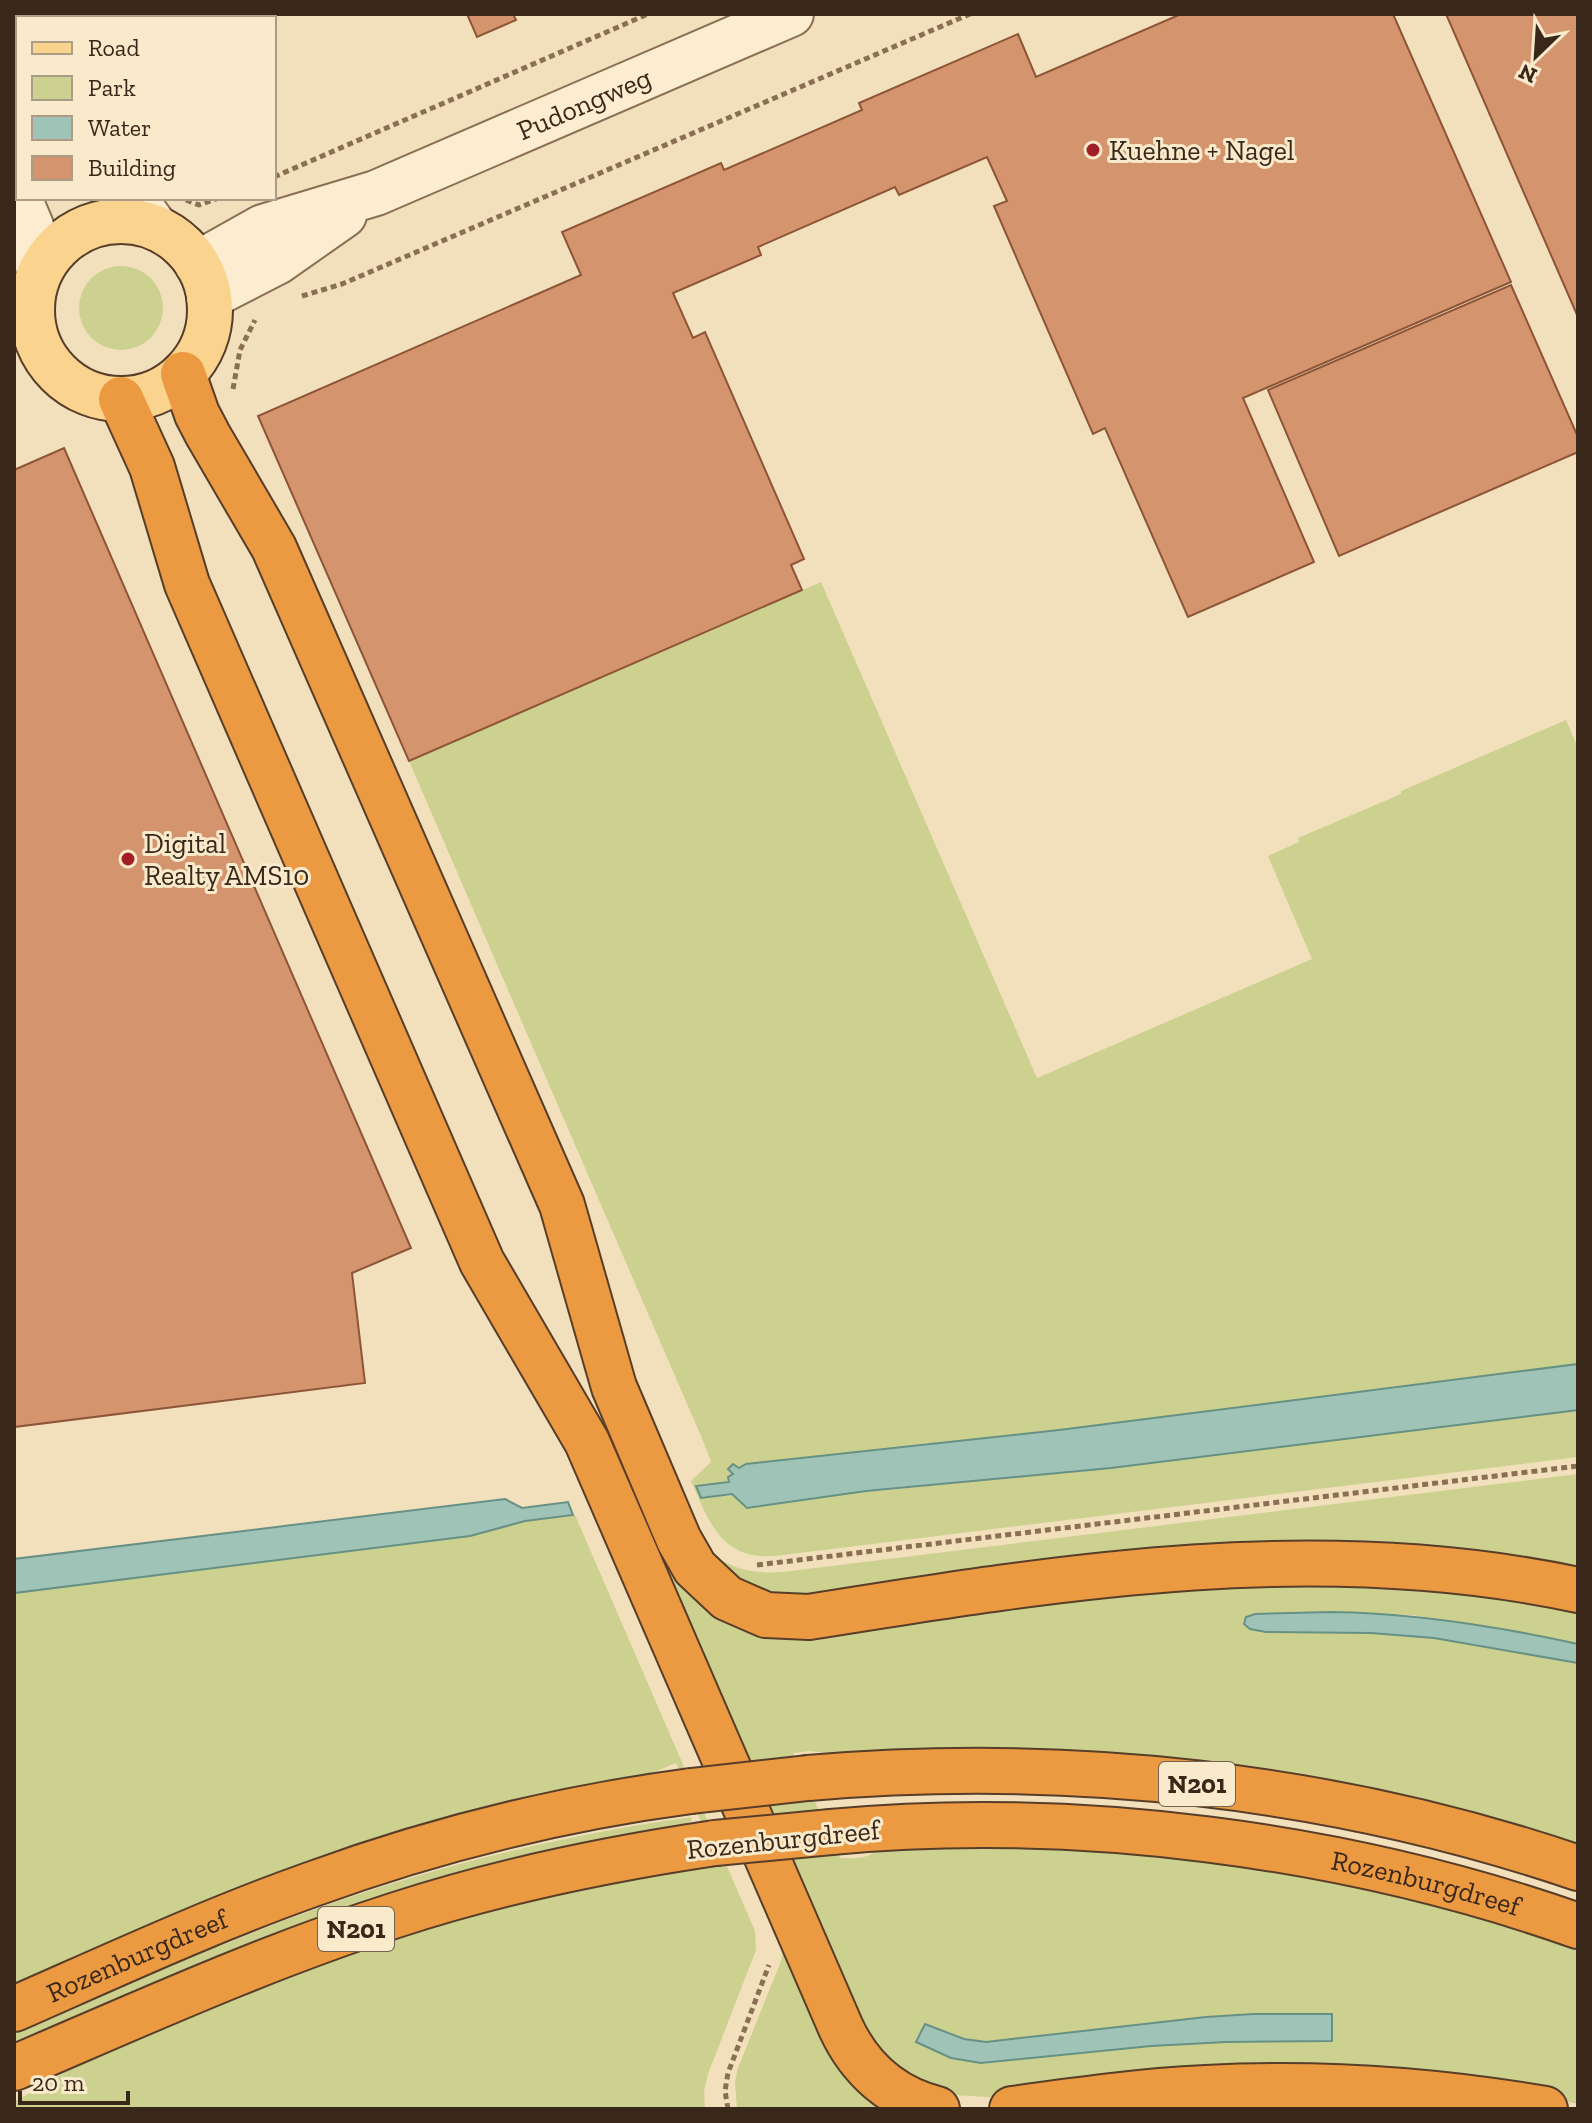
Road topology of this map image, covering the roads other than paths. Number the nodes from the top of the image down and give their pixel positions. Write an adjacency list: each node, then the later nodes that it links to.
1 (791, 14): 5 (street, Pudongweg)
2 (19, 200): 4 (street)
3 (157, 208): 4 (main road); 5 (main road)
4 (39, 273): 6 (main road)
5 (203, 280): 7 (main road)
6 (27, 351): 8 (main road)
7 (183, 374): 8 (main road); 9 (highway)
8 (121, 399): 14 (highway)
9 (1578, 1590)
10 (1578, 1868): 12 (highway, Rozenburgdreef / N201, bridge)
11 (1578, 1926): 13 (highway, Rozenburgdreef / N201, bridge)
12 (14, 2009)
13 (14, 2068)
14 (937, 2109)
15 (1012, 2109): 16 (highway)
16 (1545, 2109)

